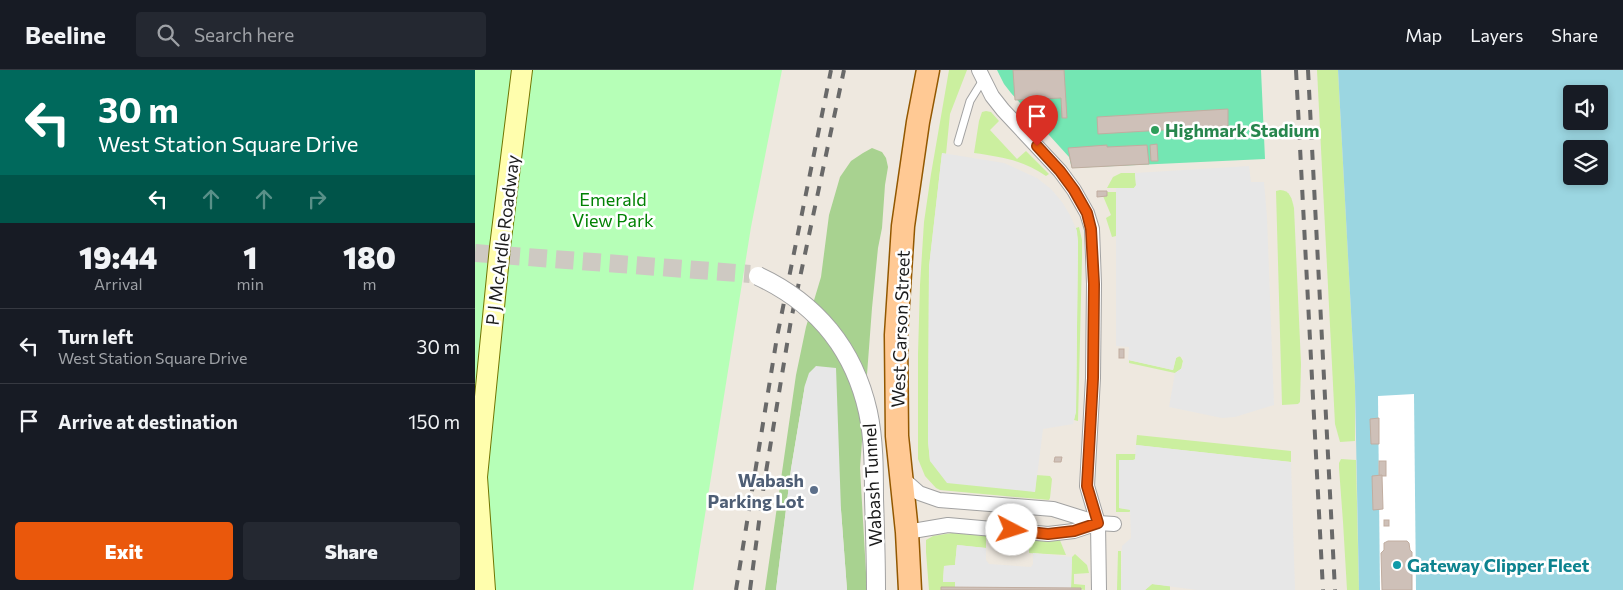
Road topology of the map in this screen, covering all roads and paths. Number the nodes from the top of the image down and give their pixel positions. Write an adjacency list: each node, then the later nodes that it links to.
1 (523, 70): 12 (main road, P J McArdle Roadway)
2 (928, 70): 6 (main road, West Carson Street)
3 (981, 75): 4 (lane); 8 (street)
4 (958, 142)
5 (758, 276): 13 (street, Wabash Tunnel, bridge)
6 (902, 478): 7 (street); 11 (main road, West Carson Street)
7 (1011, 506): 8 (street); 10 (street)
8 (1098, 523): 9 (street); 10 (street); 15 (street)
9 (1114, 524)
10 (1012, 530): 11 (street)
11 (907, 532): 14 (main road, West Carson Street)
12 (485, 590)
13 (876, 590)
14 (910, 590)
15 (1099, 590)

